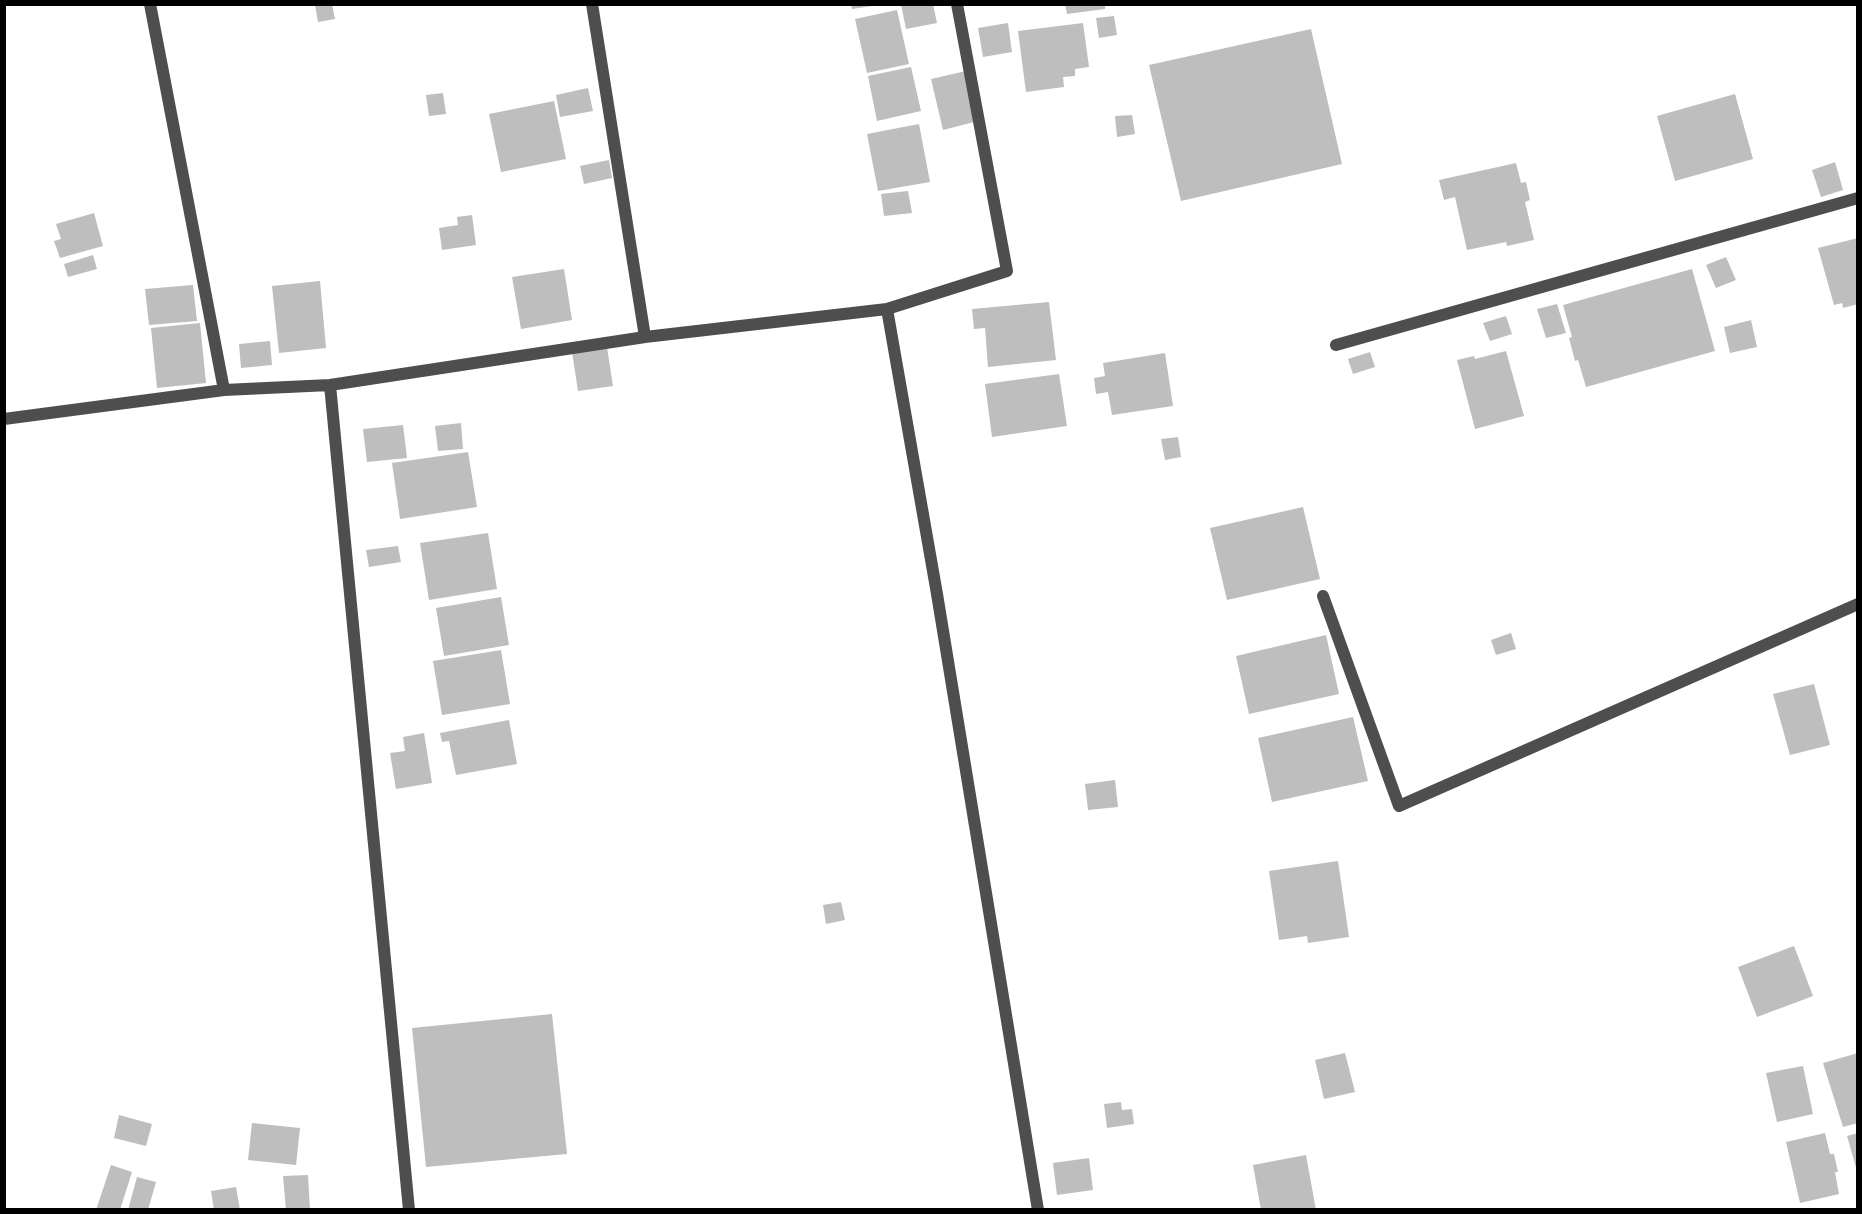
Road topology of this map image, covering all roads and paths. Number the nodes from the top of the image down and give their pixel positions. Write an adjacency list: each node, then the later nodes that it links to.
1 (150, 4): 9 (lane)
2 (592, 4): 6 (lane)
3 (957, 4): 5 (lane)
4 (1857, 198): 7 (lane)
5 (888, 309): 6 (lane); 14 (lane)
6 (645, 337): 8 (lane)
7 (1336, 345)
8 (330, 386): 9 (lane); 13 (lane)
9 (224, 390): 10 (lane)
10 (4, 418)
11 (1323, 596): 12 (lane)
12 (1857, 604)
13 (409, 1209)
14 (1038, 1209)

